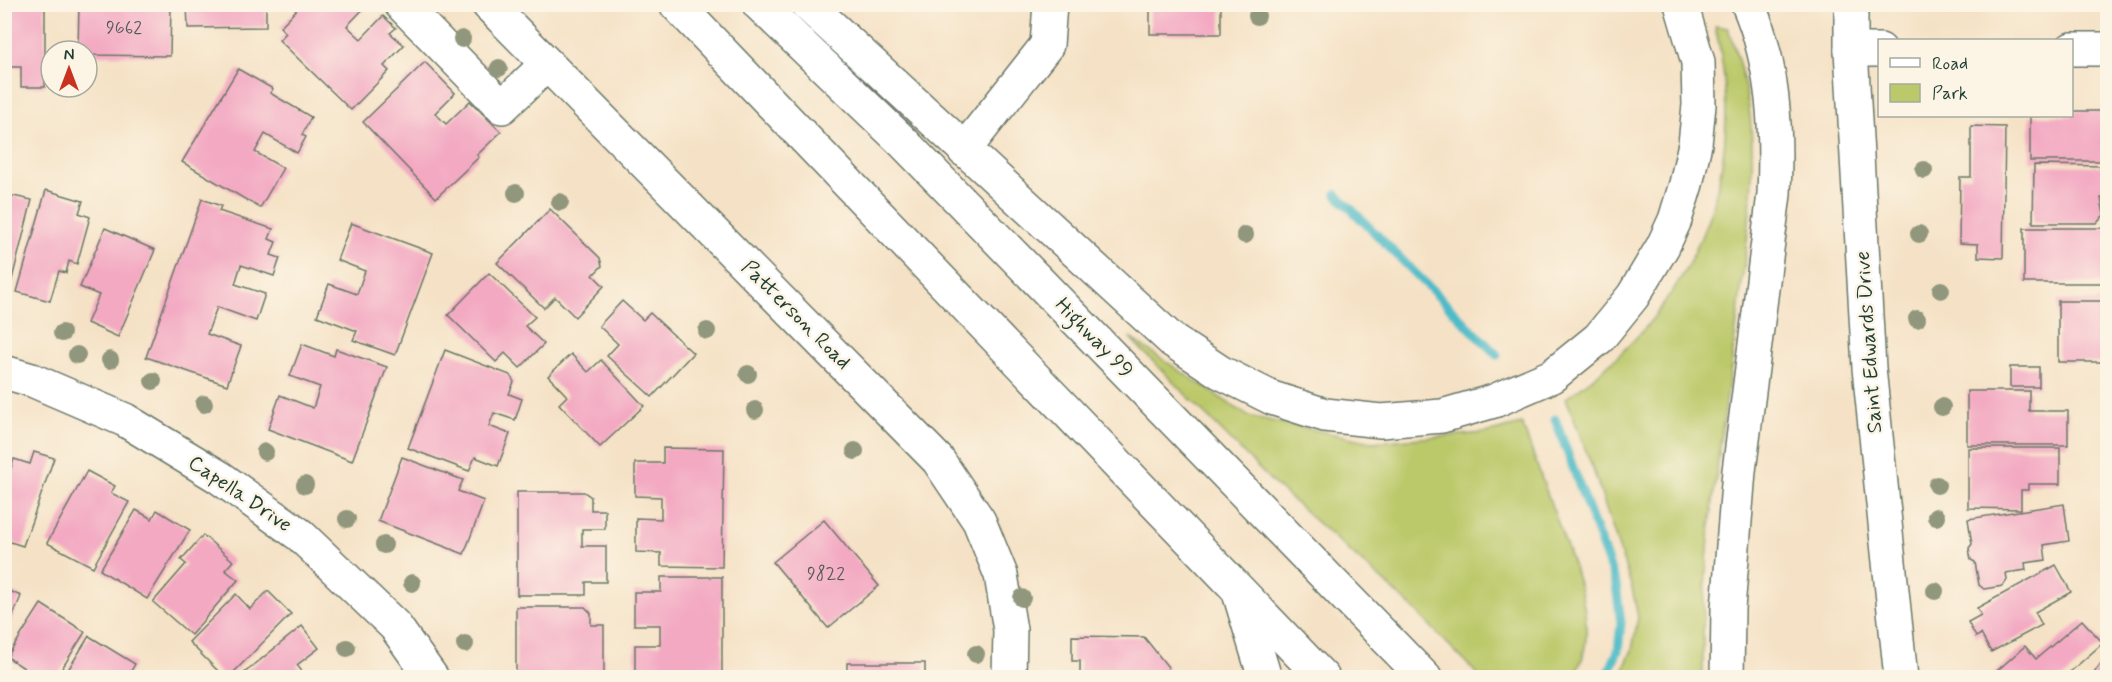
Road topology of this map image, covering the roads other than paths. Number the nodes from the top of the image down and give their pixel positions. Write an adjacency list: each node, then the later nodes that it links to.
1 (401, 4): 13 (main road)
2 (488, 4): 13 (main road, Patterson Road)
3 (676, 4): 16 (main road)
4 (759, 4): 21 (main road, Highway 99)
5 (807, 4): 14 (main road)
6 (1050, 4): 14 (main road)
7 (1681, 4): 14 (main road)
8 (1748, 4): 22 (main road)
9 (1851, 4): 12 (main road, Saint Edwards Drive)
10 (2073, 49): 11 (main road)
11 (2108, 49)
12 (1865, 50): 23 (main road, Saint Edwards Drive)
13 (547, 64): 18 (main road, Patterson Road)
14 (964, 150)
15 (4, 372): 17 (main road, Capella Drive)
16 (1238, 588): 19 (main road); 20 (main road)
17 (432, 678)
18 (1009, 678)
19 (1266, 678)
20 (1323, 678)
21 (1425, 678)
22 (1727, 678)
23 (1901, 678)

